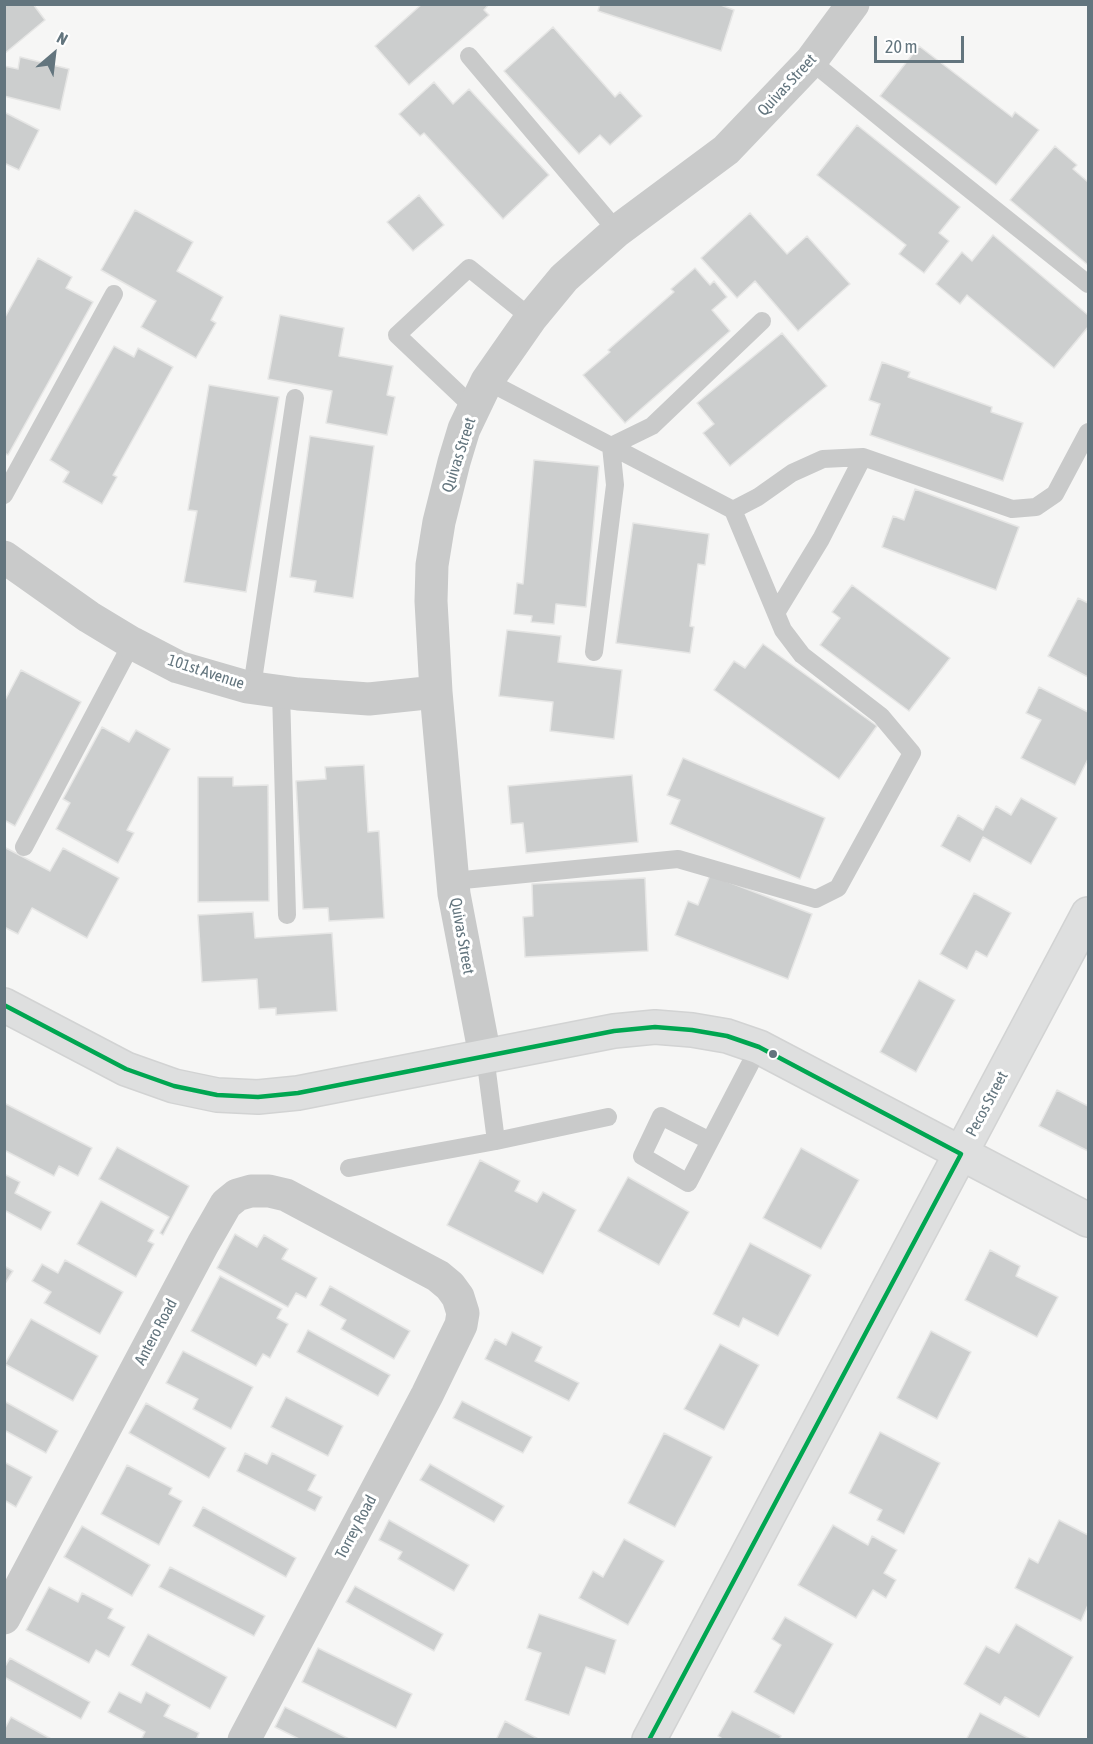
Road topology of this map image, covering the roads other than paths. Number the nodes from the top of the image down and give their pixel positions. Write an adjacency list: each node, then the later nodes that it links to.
1 (853, 4): 3 (street, Quivas Street)
2 (469, 56): 4 (lane)
3 (811, 61): 4 (street, Quivas Street); 5 (lane)
4 (617, 231): 7 (street, Quivas Street)
5 (1089, 284)
6 (114, 294): 14 (lane)
7 (531, 318): 9 (street, Quivas Street); 9 (lane)
8 (762, 321): 12 (lane)
9 (481, 394): 12 (lane); 21 (street, Quivas Street)
10 (295, 398): 20 (lane)
11 (1089, 432): 13 (lane)
12 (611, 446): 15 (lane); 19 (lane)
13 (863, 457): 15 (lane); 17 (lane)
14 (4, 495)
15 (733, 510): 17 (lane)
16 (4, 557): 18 (street, 101st Avenue)
17 (776, 613): 23 (lane)
18 (132, 643): 20 (street, 101st Avenue); 22 (lane)
19 (594, 652)
20 (267, 689): 21 (street, 101st Avenue); 25 (lane)
21 (436, 692): 23 (street, Quivas Street)
22 (24, 847)
23 (453, 881): 28 (street, Quivas Street)
24 (1089, 914): 32 (street, Pecos Street)
25 (287, 915)
26 (4, 1005): 28 (street)
27 (759, 1047): 28 (street); 31 (lane); 32 (street)
28 (485, 1056): 30 (lane)
29 (608, 1117): 30 (lane)
30 (496, 1141): 33 (lane)
31 (710, 1141)
32 (961, 1154): 34 (street); 38 (street, Pecos Street)
33 (348, 1168)
34 (1089, 1220)
35 (463, 1313): 36 (street, Antero Road); 37 (street, Torrey Road)
36 (4, 1618)
37 (244, 1740)
38 (650, 1740)

